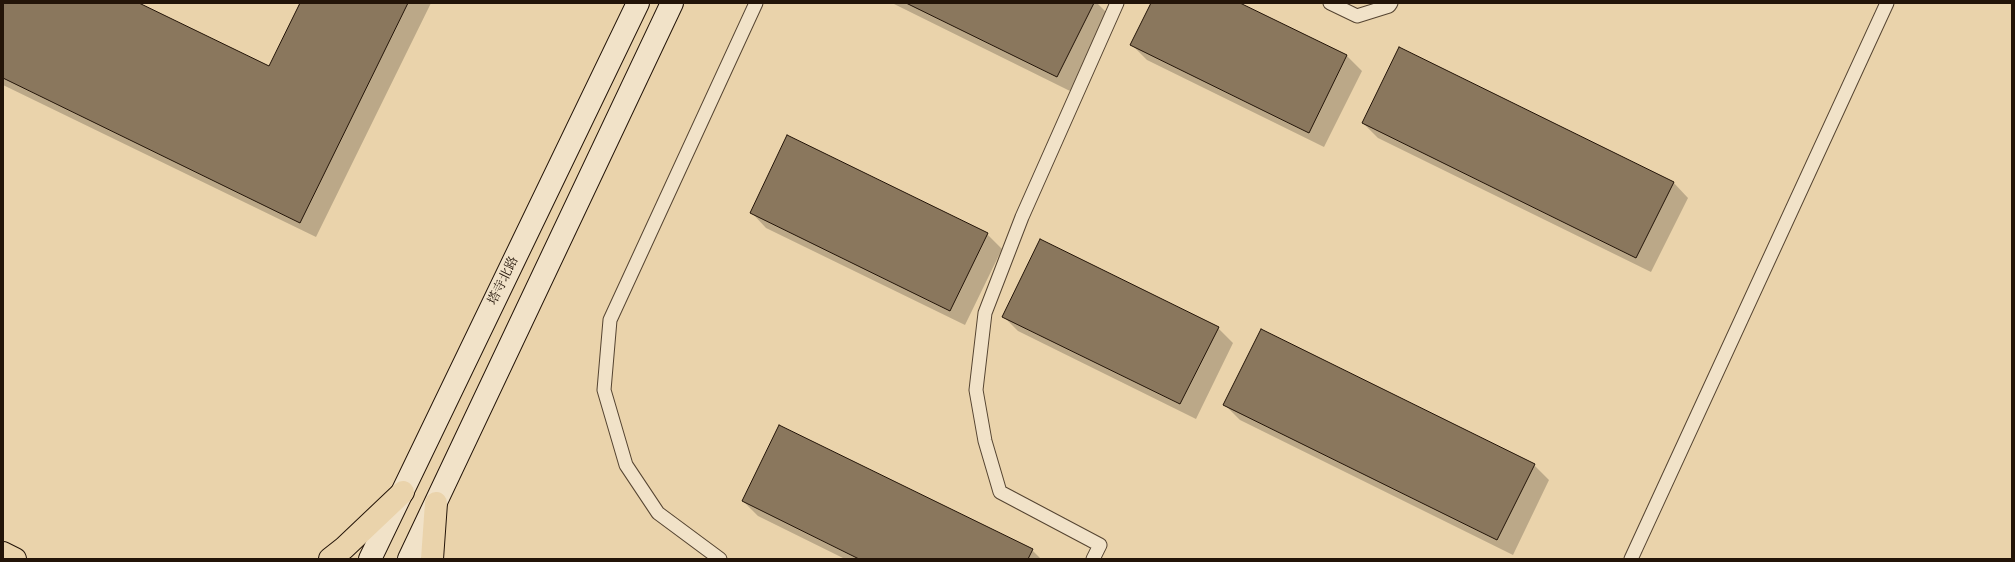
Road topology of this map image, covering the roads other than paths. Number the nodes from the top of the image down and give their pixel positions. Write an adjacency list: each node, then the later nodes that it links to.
1 (638, 3): 8 (main road, 塔寺北路)
2 (672, 3): 9 (main road)
3 (756, 3): 16 (lane)
4 (1117, 3): 17 (lane)
5 (1330, 3): 6 (lane)
6 (1391, 3)
7 (1887, 3): 18 (lane)
8 (403, 492): 12 (main road); 13 (main road, 塔寺北路)
9 (436, 503): 14 (main road); 15 (main road)
10 (3, 553): 11 (main road)
11 (15, 559)
12 (330, 559)
13 (370, 559)
14 (409, 559)
15 (432, 559)
16 (720, 559)
17 (1093, 559)
18 (1631, 559)

